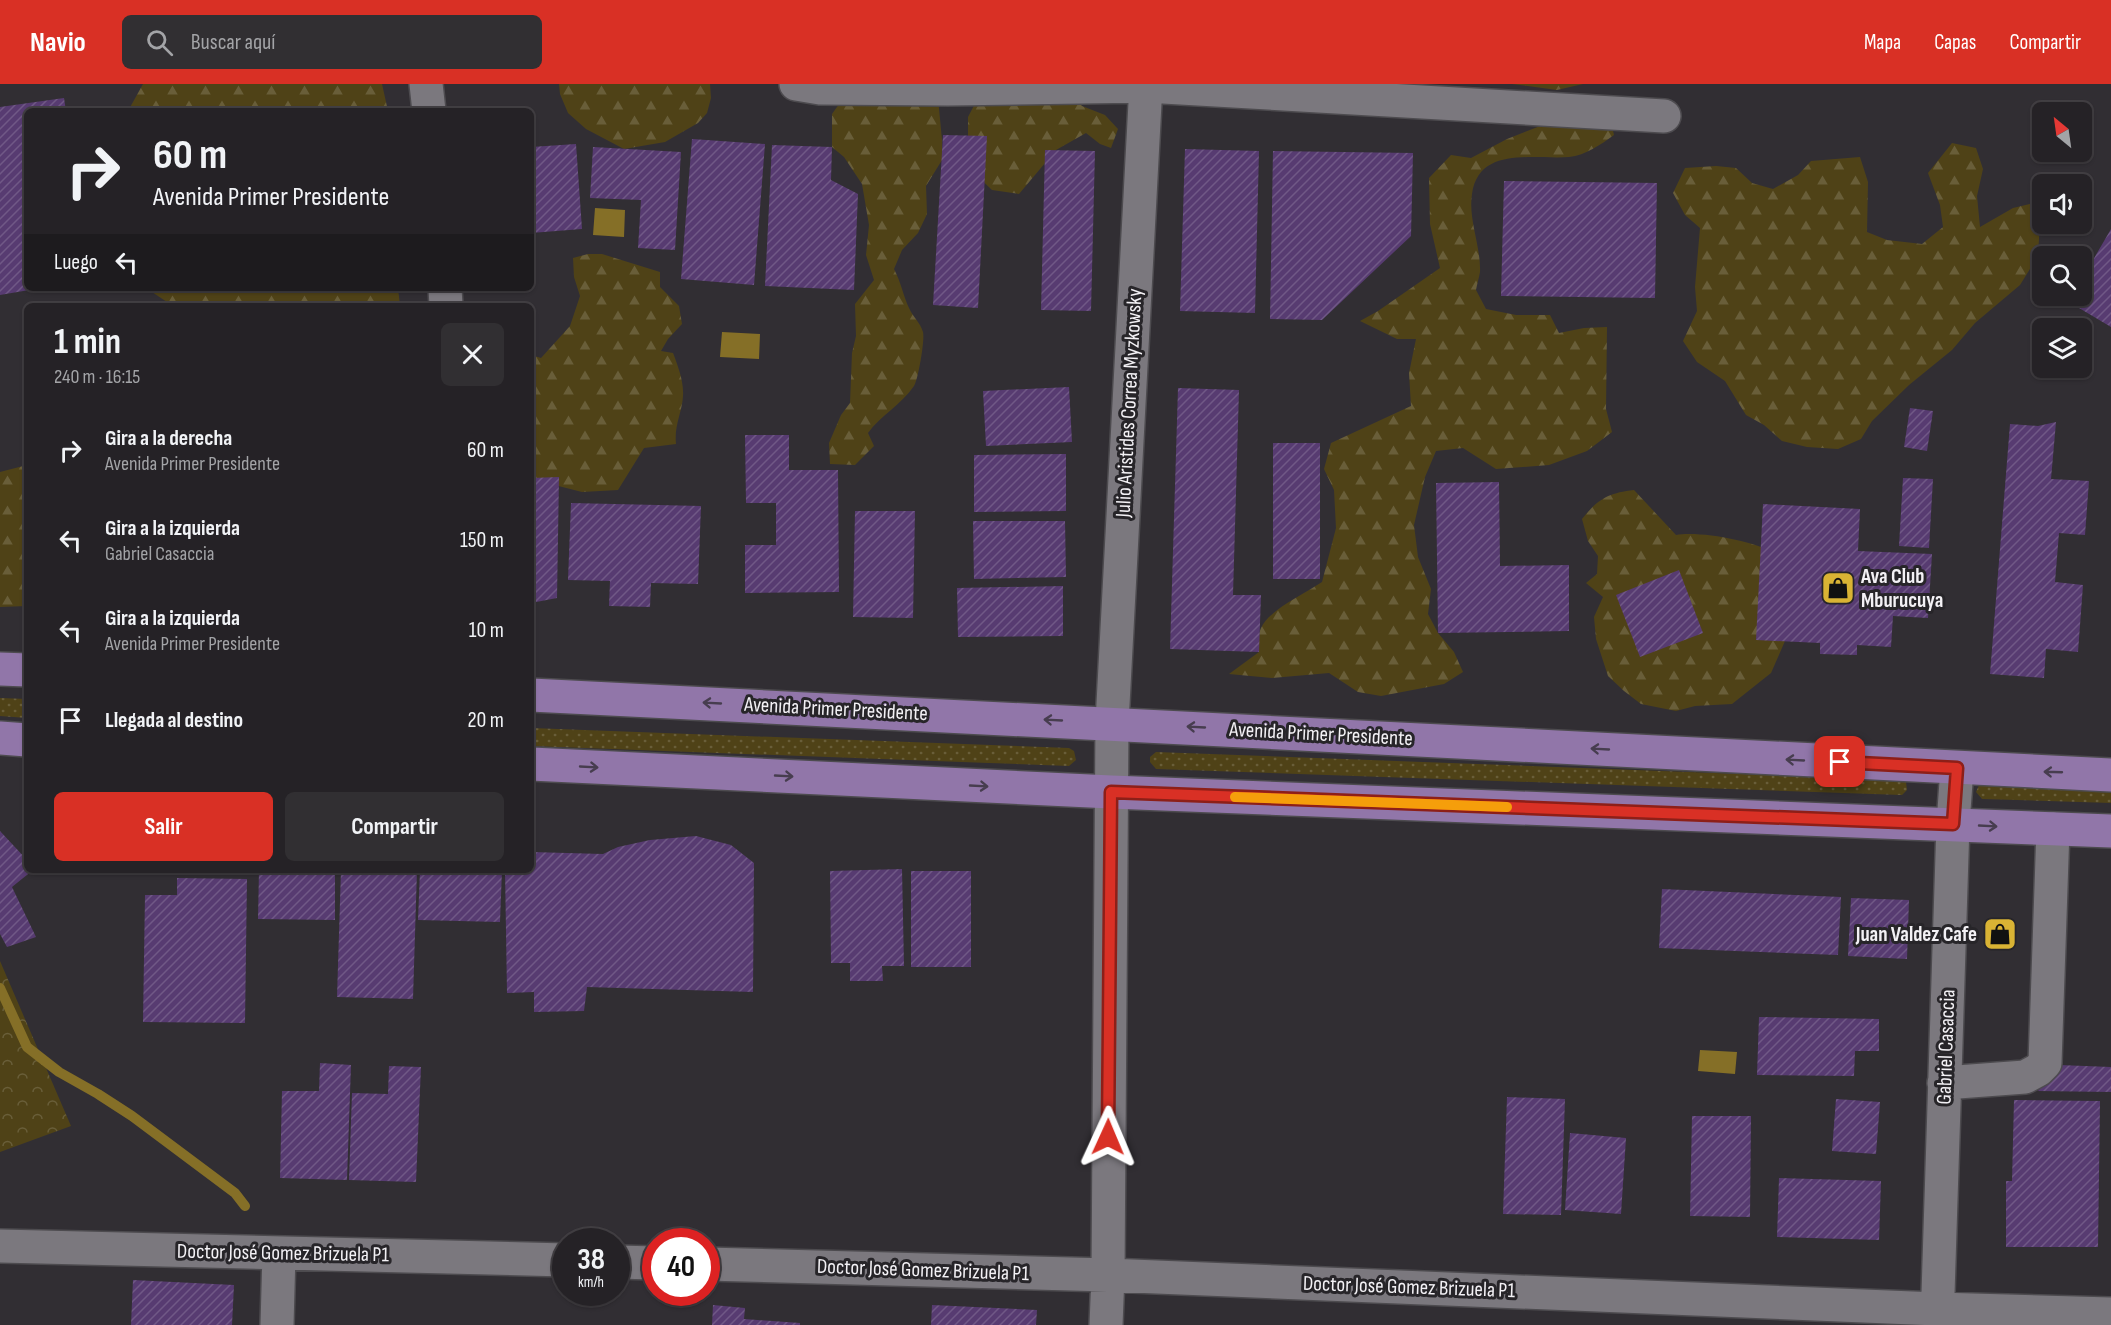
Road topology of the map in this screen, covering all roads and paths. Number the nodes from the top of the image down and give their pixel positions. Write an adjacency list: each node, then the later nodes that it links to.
1 (426, 84): 4 (street)
2 (796, 84): 3 (street)
3 (1146, 85): 5 (street); 9 (street, Julio Aristides Correa Myzkowsky)
4 (429, 108)
5 (1664, 116)
6 (0, 669): 7 (main road)
7 (24, 670)
8 (534, 695): 9 (main road, Avenida Primer Presidente, one-way to 8)
9 (1112, 723): 13 (main road, Avenida Primer Presidente, one-way to 9); 15 (street, Julio Aristides Correa Myzkowsky)
10 (0, 738): 11 (main road)
11 (24, 740)
12 (534, 764): 15 (main road, one-way to 15)
13 (1957, 768): 14 (main road, Avenida Primer Presidente, one-way to 13); 16 (street, Gabriel Casaccia)
14 (2111, 775)
15 (1111, 778): 16 (main road); 24 (street)
16 (1953, 824): 17 (main road, one-way to 17); 19 (street, Gabriel Casaccia)
17 (2054, 829): 18 (main road); 19 (street)
18 (2111, 831)
19 (1944, 1083): 26 (street, Gabriel Casaccia)
20 (0, 1246): 21 (street, Doctor José Gomez Brizuela P1)
21 (279, 1253): 22 (street, Doctor José Gomez Brizuela P1); 27 (street)
22 (552, 1260)
23 (720, 1264): 24 (street, Doctor José Gomez Brizuela P1)
24 (1108, 1275): 26 (street, Doctor José Gomez Brizuela P1); 28 (street)
25 (2111, 1314): 26 (street, Doctor José Gomez Brizuela P1)
26 (1937, 1317)
27 (277, 1325)
28 (1106, 1325)

